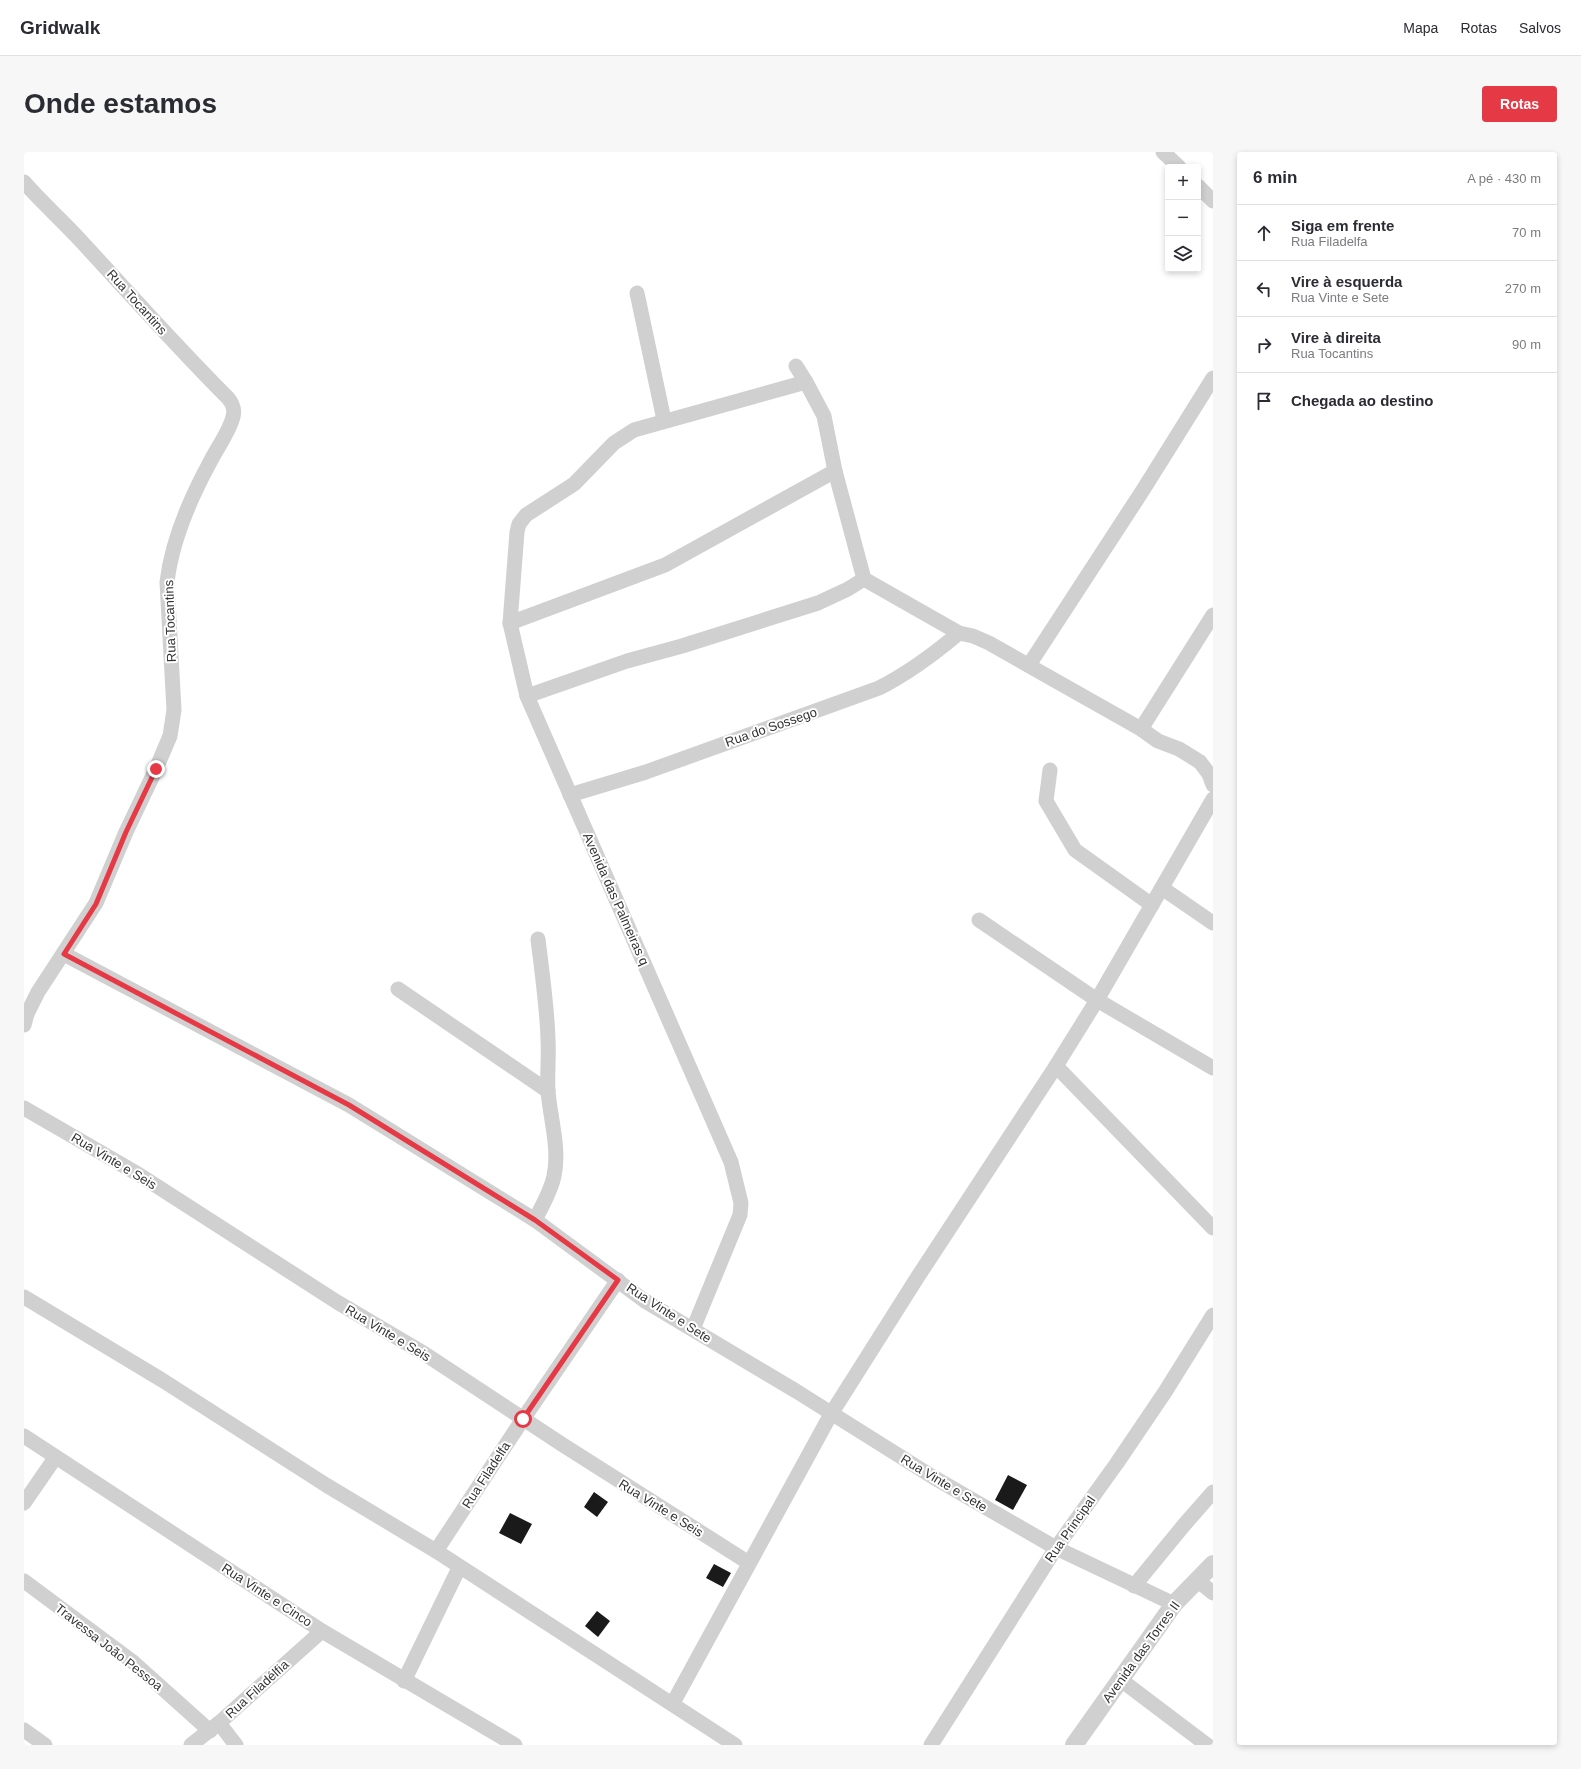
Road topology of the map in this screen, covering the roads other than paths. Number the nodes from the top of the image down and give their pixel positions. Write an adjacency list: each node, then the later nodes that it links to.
1 (1164, 152): 2 (street)
2 (1175, 164)
3 (24, 182): 28 (street, Rua Tocantins)
4 (1201, 189): 5 (street)
5 (1213, 201)
6 (637, 293): 10 (street)
7 (796, 366): 9 (street)
8 (1213, 378): 16 (street)
9 (806, 382): 10 (street, Avenida das Palmeiras q); 11 (street)
10 (664, 420): 14 (street, Avenida das Palmeiras q)
11 (835, 471): 12 (street); 14 (street)
12 (864, 579): 15 (street); 17 (street)
13 (1213, 615): 18 (street)
14 (510, 623): 17 (street, Avenida das Palmeiras q)
15 (959, 633): 16 (street); 21 (street, Rua do Sossego)
16 (1029, 665): 18 (street)
17 (527, 696): 21 (street, Avenida das Palmeiras q)
18 (1141, 729): 20 (street)
19 (1050, 770): 24 (street)
20 (1213, 784)
21 (570, 795): 41 (street, Avenida das Palmeiras q)
22 (1213, 799): 23 (street)
23 (1162, 888): 24 (street); 26 (street)
24 (1152, 905): 30 (street)
25 (979, 920): 30 (street)
26 (1213, 923)
27 (538, 939): 34 (street)
28 (64, 954): 31 (street, Rua Tocantins); 36 (street, Rua Vinte e Sete)
29 (398, 989): 34 (street)
30 (1097, 1000): 32 (street); 33 (street)
31 (24, 1025)
32 (1056, 1066): 37 (street); 42 (street)
33 (1213, 1068)
34 (548, 1091): 36 (street)
35 (24, 1108): 43 (street, Rua Vinte e Seis)
36 (535, 1220): 38 (street, Rua Vinte e Sete)
37 (1213, 1228)
38 (618, 1280): 41 (street, Rua Vinte e Sete); 43 (street, Rua Filadelfa)
39 (24, 1297): 49 (street)
40 (1213, 1315): 48 (street, Rua Principal)
41 (693, 1329): 42 (street, Rua Vinte e Sete)
42 (831, 1414): 48 (street, Rua Vinte e Sete); 50 (street)
43 (523, 1419): 49 (street, Rua Filadelfa); 50 (street, Rua Vinte e Seis)
44 (24, 1436): 45 (street, Rua Vinte e Cinco)
45 (55, 1458): 47 (street); 58 (street, Rua Vinte e Cinco)
46 (1213, 1492): 55 (street)
47 (24, 1503)
48 (1056, 1548): 55 (street, Rua Vinte e Sete); 69 (street, Rua Principal)
49 (436, 1551): 52 (street)
50 (749, 1563): 61 (street)
51 (1213, 1564): 53 (street, Avenida das Torres II)
52 (459, 1568): 60 (street); 61 (street)
53 (1197, 1580): 56 (street); 57 (street, Avenida das Torres II)
54 (24, 1581): 62 (street, Travessa João Pessoa)
55 (1134, 1586): 57 (street, Rua Vinte e Sete)
56 (1213, 1593)
57 (1174, 1604): 59 (street, Avenida das Torres II)
58 (322, 1631): 60 (street, Rua Vinte e Cinco); 62 (street, Rua Filadélfia)
59 (1121, 1680): 70 (street, Avenida das Torres II); 71 (street)
60 (404, 1681): 67 (street, Rua Vinte e Cinco)
61 (673, 1703): 68 (street)
62 (215, 1727): 65 (street, Rua Filadélfia); 66 (street, Travessa João Pessoa)
63 (24, 1730): 64 (street)
64 (45, 1745)
65 (191, 1745)
66 (236, 1745)
67 (515, 1745)
68 (735, 1745)
69 (931, 1745)
70 (1074, 1745)
71 (1207, 1745)

